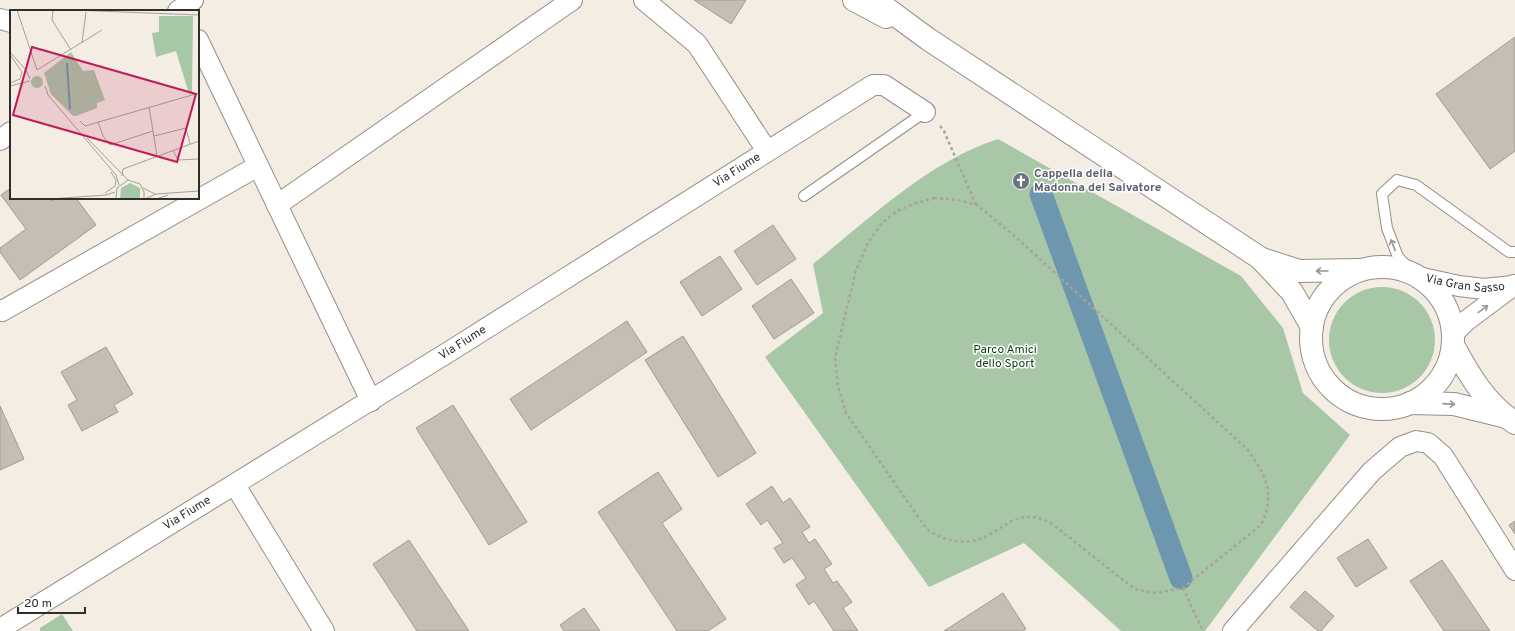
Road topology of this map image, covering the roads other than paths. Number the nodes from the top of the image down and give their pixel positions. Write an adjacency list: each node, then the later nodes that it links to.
1 (572, 0): 15 (street)
2 (644, 0): 12 (street)
3 (854, 0): 7 (main road)
4 (876, 0): 7 (main road)
5 (0, 19): 6 (street)
6 (10, 22)
7 (928, 39): 17 (main road)
8 (199, 42): 13 (street)
9 (925, 112): 12 (street, Via Fiume); 14 (lane)
10 (10, 133): 11 (street)
11 (0, 140)
12 (767, 151): 24 (street, Via Fiume)
13 (258, 166): 15 (street); 21 (street)
14 (804, 196)
15 (277, 205): 24 (street)
16 (1515, 252): 19 (lane, one-way to 16)
17 (1260, 258): 18 (main road, one-way to 17); 22 (main road)
18 (1361, 270): 19 (main road); 22 (main road)
19 (1417, 276): 20 (street, Via Gran Sasso); 23 (main road)
20 (1514, 285): 23 (street, Via Gran Sasso, one-way to 20)
21 (0, 310)
22 (1312, 328): 25 (main road)
23 (1453, 340): 25 (main road); 26 (main road)
24 (371, 401): 27 (street, Via Fiume)
25 (1410, 403): 26 (main road, one-way to 26)
26 (1511, 420)
27 (235, 485): 29 (street, Via Fiume); 30 (street)
28 (1515, 570): 31 (street)
29 (0, 629)
30 (324, 631)
31 (1233, 631)

